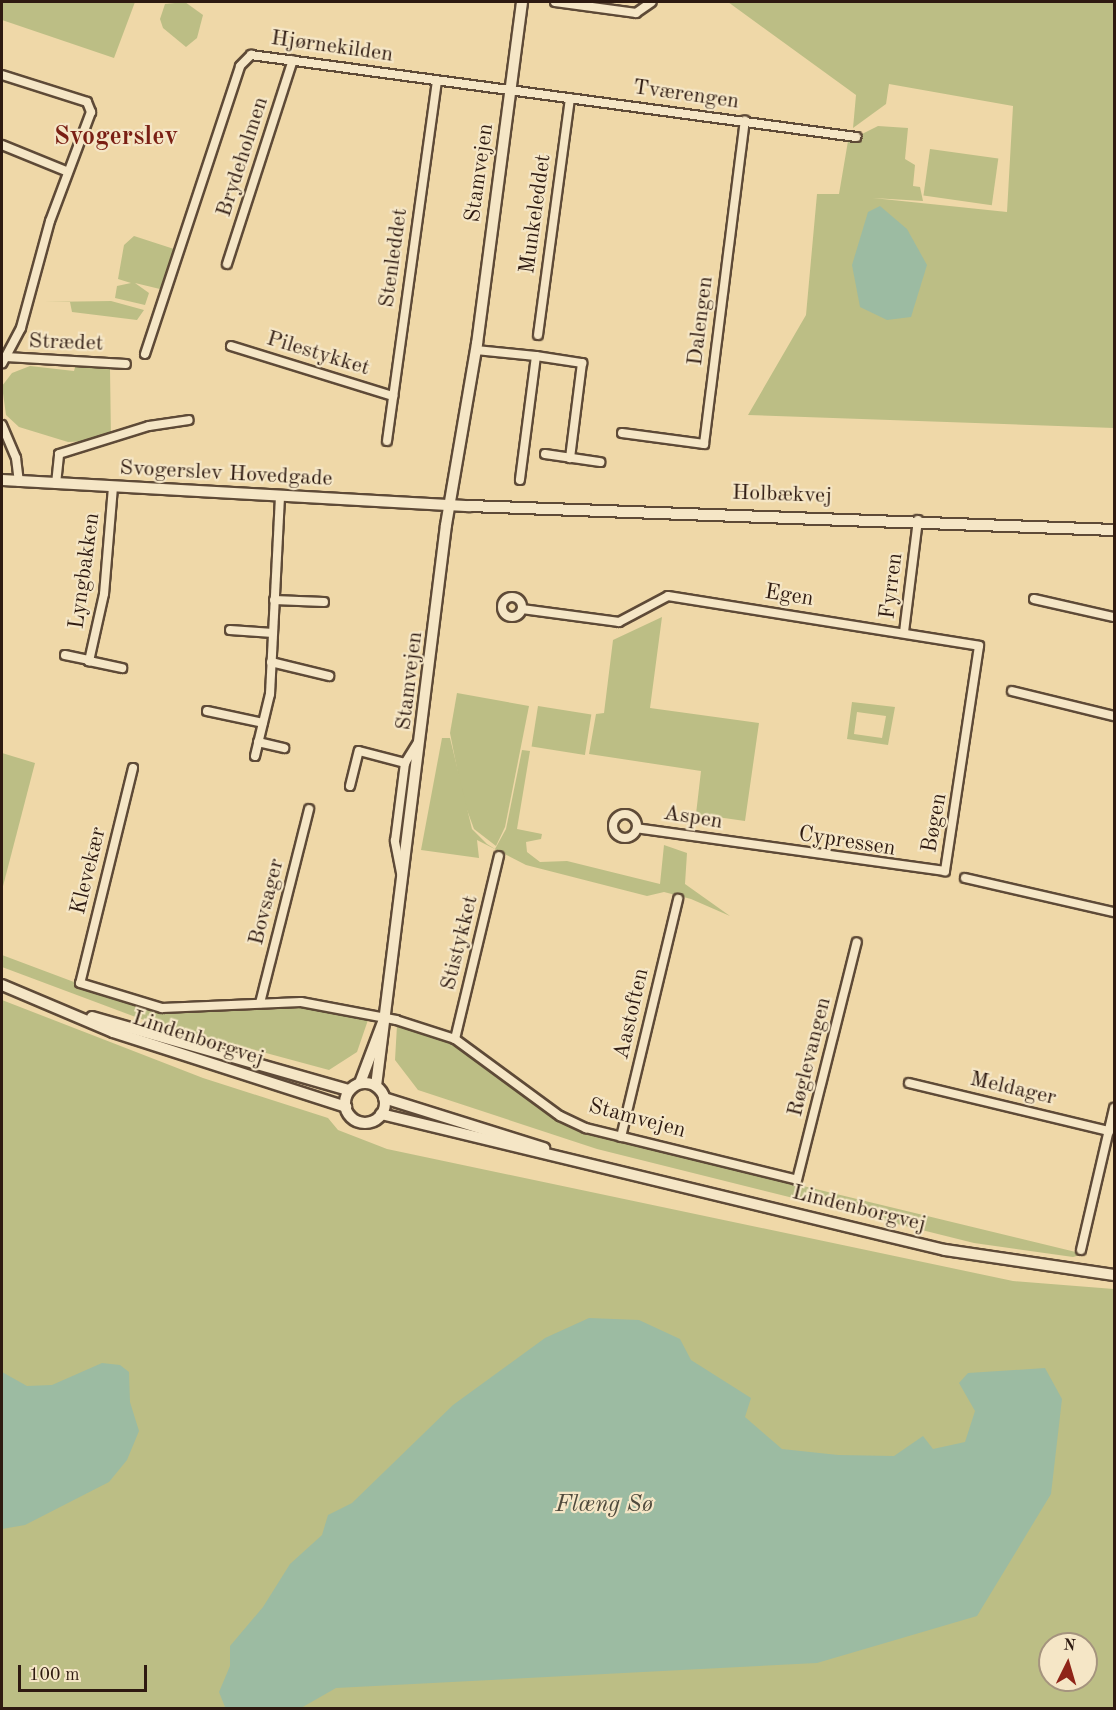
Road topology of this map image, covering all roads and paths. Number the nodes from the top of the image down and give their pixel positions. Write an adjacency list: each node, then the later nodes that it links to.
1 (522, 2): 7 (street, Stamvejen)
2 (555, 2): 3 (street)
3 (652, 2)
4 (293, 60): 6 (street, Hjørnekilden); 13 (street, Brydeholmen); 17 (street, Hjørnekilden)
5 (2, 75): 12 (street)
6 (437, 80): 7 (street, Hjørnekilden); 21 (street, Stenleddet)
7 (511, 90): 8 (street, Tværengen); 16 (street, Stamvejen)
8 (570, 98): 9 (street, Tværengen); 14 (street, Munkeleddet)
9 (745, 122): 10 (street, Tværengen); 24 (street, Dalengen)
10 (856, 136)
11 (2, 145): 12 (street)
12 (68, 172): 19 (street)
13 (227, 264)
14 (538, 335)
15 (231, 346): 21 (street, Pilestykket)
16 (476, 350): 18 (street); 35 (street, Stamvejen)
17 (145, 354)
18 (536, 356): 27 (street); 30 (street)
19 (4, 360): 20 (street, Strædet)
20 (126, 363)
21 (393, 396): 25 (street, Stenleddet)
22 (189, 420): 32 (street)
23 (2, 425): 31 (street)
24 (622, 433)
25 (387, 441)
26 (544, 454): 27 (street)
27 (570, 458): 28 (street)
28 (600, 462)
29 (2, 480): 31 (street, Svogerslev Hovedgade)
30 (520, 480)
31 (19, 482): 32 (street, Svogerslev Hovedgade)
32 (56, 484): 33 (street, Svogerslev Hovedgade)
33 (113, 487): 34 (street, Svogerslev Hovedgade); 47 (street, Lyngbakken)
34 (280, 497): 35 (street, Svogerslev Hovedgade); 39 (street)
35 (449, 505): 36 (street, Holbækvej); 56 (street, Stamvejen)
36 (918, 520): 37 (street, Holbækvej); 44 (street, Fyrren)
37 (1114, 530)
38 (1035, 598): 42 (street)
39 (274, 600): 40 (street); 45 (street)
40 (324, 602)
41 (522, 609): 44 (street, Egen)
42 (1114, 616)
43 (230, 630): 45 (street)
44 (904, 632): 52 (street, Fyrren)
45 (273, 633): 48 (street)
46 (65, 655): 47 (street, Lyngbakken)
47 (89, 660): 49 (street, Lyngbakken)
48 (271, 662): 50 (street); 55 (street)
49 (122, 668)
50 (329, 676)
51 (1012, 691): 54 (street)
52 (973, 702): 67 (street, Bøgen)
53 (207, 711): 55 (street)
54 (1114, 716)
55 (263, 723): 57 (street)
56 (423, 733): 60 (street); 69 (street, Stamvejen)
57 (258, 742): 58 (street); 59 (street)
58 (284, 748)
59 (255, 756)
60 (405, 763): 62 (street); 69 (street)
61 (133, 768): 73 (street, Klevekær)
62 (350, 786)
63 (309, 809): 76 (street, Bovsager)
64 (637, 828): 65 (street, Aspen)
65 (744, 844): 67 (street, Cypressen)
66 (499, 856): 78 (street, Stistykket)
67 (945, 872)
68 (965, 878): 71 (street)
69 (404, 882): 77 (street, Stamvejen)
70 (678, 899): 88 (street, Aastoften)
71 (1114, 912)
72 (857, 942): 90 (street, Røglevangen)
73 (80, 983): 76 (street, Stamvejen)
74 (2, 985): 75 (street, Lindenborgvej)
75 (40, 1001): 82 (street, Lindenborgvej); 84 (street, Lindenborgvej)
76 (260, 1003): 77 (street, Stamvejen)
77 (385, 1017): 78 (street, Stamvejen); 79 (street, Stamvejen); 81 (street, Stamvejen)
78 (455, 1039): 88 (street, Stamvejen)
79 (360, 1083): 81 (street); 82 (street)
80 (909, 1083): 87 (street, Meldager)
81 (376, 1086): 83 (street)
82 (349, 1090): 84 (street)
83 (384, 1098): 86 (street); 89 (street, Lindenborgvej)
84 (346, 1107): 86 (street)
85 (1114, 1108): 87 (street)
86 (381, 1114): 89 (street, Lindenborgvej)
87 (1109, 1131): 91 (street)
88 (621, 1137): 90 (street, Stamvejen)
89 (597, 1166): 92 (street, Lindenborgvej)
90 (797, 1180)
91 (1081, 1250)
92 (1114, 1275)

